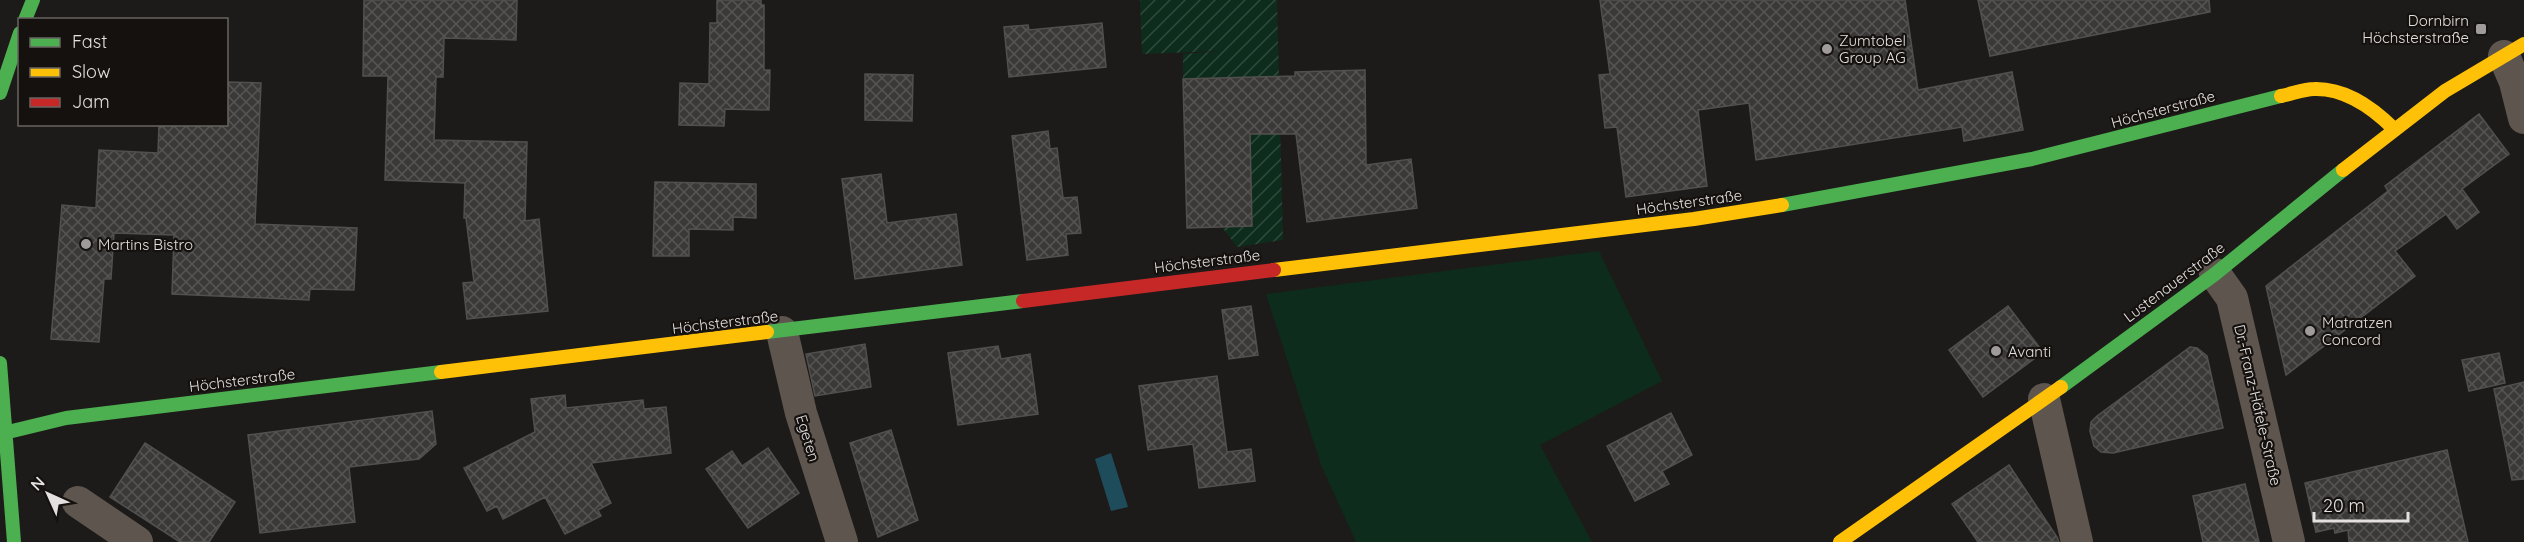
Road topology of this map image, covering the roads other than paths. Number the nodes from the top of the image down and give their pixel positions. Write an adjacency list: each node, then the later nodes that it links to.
1 (33, 0): 2 (main road)
2 (26, 18)
3 (18, 39): 5 (main road)
4 (2514, 50): 6 (street); 7 (main road, Lustenauerstraße)
5 (0, 93)
6 (2524, 118)
7 (2394, 129): 8 (main road, Lustenauerstraße); 9 (main road, Höchsterstraße)
8 (2215, 274): 11 (main road, Lustenauerstraße); 19 (street, Dr.-Franz-Häfele-Straße)
9 (782, 332): 12 (main road, Höchsterstraße); 16 (street, Egeten)
10 (0, 363): 12 (main road)
11 (2044, 399): 17 (main road, Lustenauerstraße); 18 (street)
12 (2, 434): 14 (main road)
13 (78, 502): 15 (street)
14 (14, 542)
15 (136, 542)
16 (842, 542)
17 (1840, 542)
18 (2077, 542)
19 (2289, 542)

